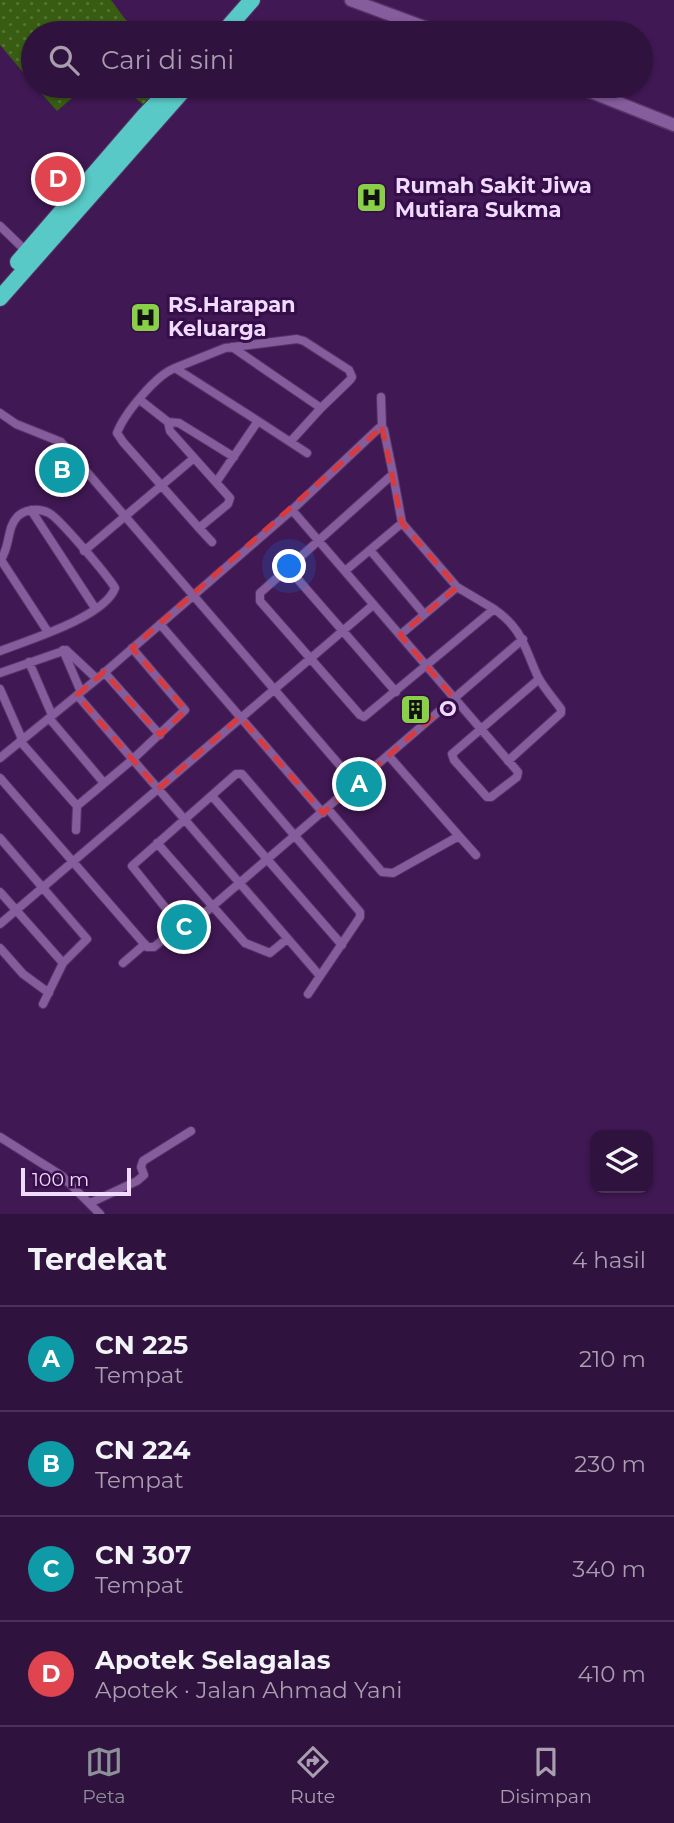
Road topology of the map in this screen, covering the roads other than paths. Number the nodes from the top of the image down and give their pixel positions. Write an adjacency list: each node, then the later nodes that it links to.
1 (252, 0): 4 (highway)
2 (265, 0): 5 (highway)
3 (351, 0): 6 (street)
4 (234, 21)
5 (247, 21)
6 (408, 21)
7 (162, 98): 12 (highway)
8 (176, 98): 12 (highway)
9 (606, 98): 10 (street)
10 (674, 125)
11 (0, 226): 12 (street)
12 (17, 268): 13 (highway)
13 (0, 299)
14 (232, 347): 15 (street); 18 (street); 18 (street)
15 (175, 368): 17 (street); 20 (street)
16 (381, 397): 22 (street)
17 (140, 400): 21 (street); 29 (street)
18 (321, 408): 23 (street)
19 (0, 413): 32 (street)
20 (258, 421): 23 (street); 25 (street)
21 (168, 422): 25 (street); 26 (street)
22 (382, 427): 27 (street); 31 (street)
23 (291, 441): 24 (street)
24 (307, 453)
25 (234, 457): 28 (street)
26 (194, 458): 28 (street); 29 (street)
27 (393, 474): 33 (street); 35 (street)
28 (216, 481): 34 (street)
29 (162, 486): 32 (street); 34 (street)
30 (31, 510): 38 (street); 39 (street); 45 (street)
31 (292, 510): 35 (street); 43 (street)
32 (125, 517): 38 (street); 43 (street)
33 (402, 523): 37 (street); 42 (street)
34 (199, 528): 36 (street)
35 (318, 541): 40 (street); 41 (street)
36 (212, 542)
37 (370, 550): 41 (street); 47 (street)
38 (84, 551): 45 (street)
39 (1, 561): 50 (street)
40 (288, 569): 49 (street); 56 (street)
41 (345, 571): 44 (street)
42 (457, 587): 46 (street); 47 (street)
43 (192, 595): 48 (street); 63 (street)
44 (373, 604): 49 (street); 51 (street)
45 (96, 608): 50 (street)
46 (494, 609): 52 (street); 58 (street)
47 (424, 614): 51 (street)
48 (160, 624): 53 (street); 68 (street)
49 (342, 631): 56 (street); 64 (street)
50 (48, 632): 55 (street)
51 (400, 635): 58 (street)
52 (523, 639): 61 (street); 66 (street)
53 (132, 648): 60 (street); 70 (street)
54 (63, 650): 57 (street); 60 (street); 65 (street)
55 (0, 651)
56 (310, 658): 63 (street); 64 (street)
57 (29, 662): 59 (street); 67 (street)
58 (426, 666): 64 (street); 66 (street)
59 (0, 673)
60 (101, 676): 65 (street); 70 (street)
61 (539, 679): 69 (street); 75 (street)
62 (0, 689): 71 (street)
63 (273, 689): 68 (street); 78 (street)
64 (396, 692)
65 (79, 694): 67 (street); 74 (street)
66 (454, 698): 69 (street); 72 (street)
67 (50, 717): 71 (street); 77 (street)
68 (240, 717): 79 (street); 82 (street)
69 (481, 730): 75 (street); 75 (street)
70 (160, 735): 74 (street)
71 (21, 740): 73 (street); 81 (street)
72 (388, 755): 78 (street); 86 (street)
73 (0, 758)
74 (132, 760): 77 (street); 79 (street)
75 (508, 761)
76 (0, 778): 91 (street)
77 (104, 783): 81 (street)
78 (355, 783): 82 (street)
79 (158, 789): 83 (street); 91 (street)
80 (212, 796): 83 (street); 85 (street); 90 (street)
81 (77, 806): 84 (street)
82 (325, 811): 85 (street); 86 (street)
83 (184, 820): 88 (street); 92 (street)
84 (76, 830)
85 (295, 836): 90 (street); 101 (street)
86 (458, 836): 89 (street)
87 (0, 838): 93 (street)
88 (157, 843): 95 (street); 98 (street)
89 (475, 855)
90 (267, 859): 92 (street); 101 (street)
91 (73, 862): 93 (street); 100 (street)
92 (239, 883): 95 (street); 99 (street)
93 (43, 887): 96 (street); 103 (street)
94 (0, 892): 96 (street)
95 (212, 906): 98 (street); 99 (street)
96 (16, 910): 97 (street); 103 (street)
97 (0, 924)
98 (180, 926): 100 (street)
99 (288, 939): 105 (street)
100 (145, 944): 104 (street)
101 (342, 945): 105 (street)
102 (0, 948): 106 (street)
103 (63, 963): 106 (street)
104 (123, 963)
105 (320, 976): 107 (street)
106 (48, 993): 108 (street)
107 (308, 994)
108 (43, 1004)
109 (191, 1131): 111 (street)
110 (0, 1137): 111 (street)
111 (90, 1203): 112 (street)
112 (100, 1214)

